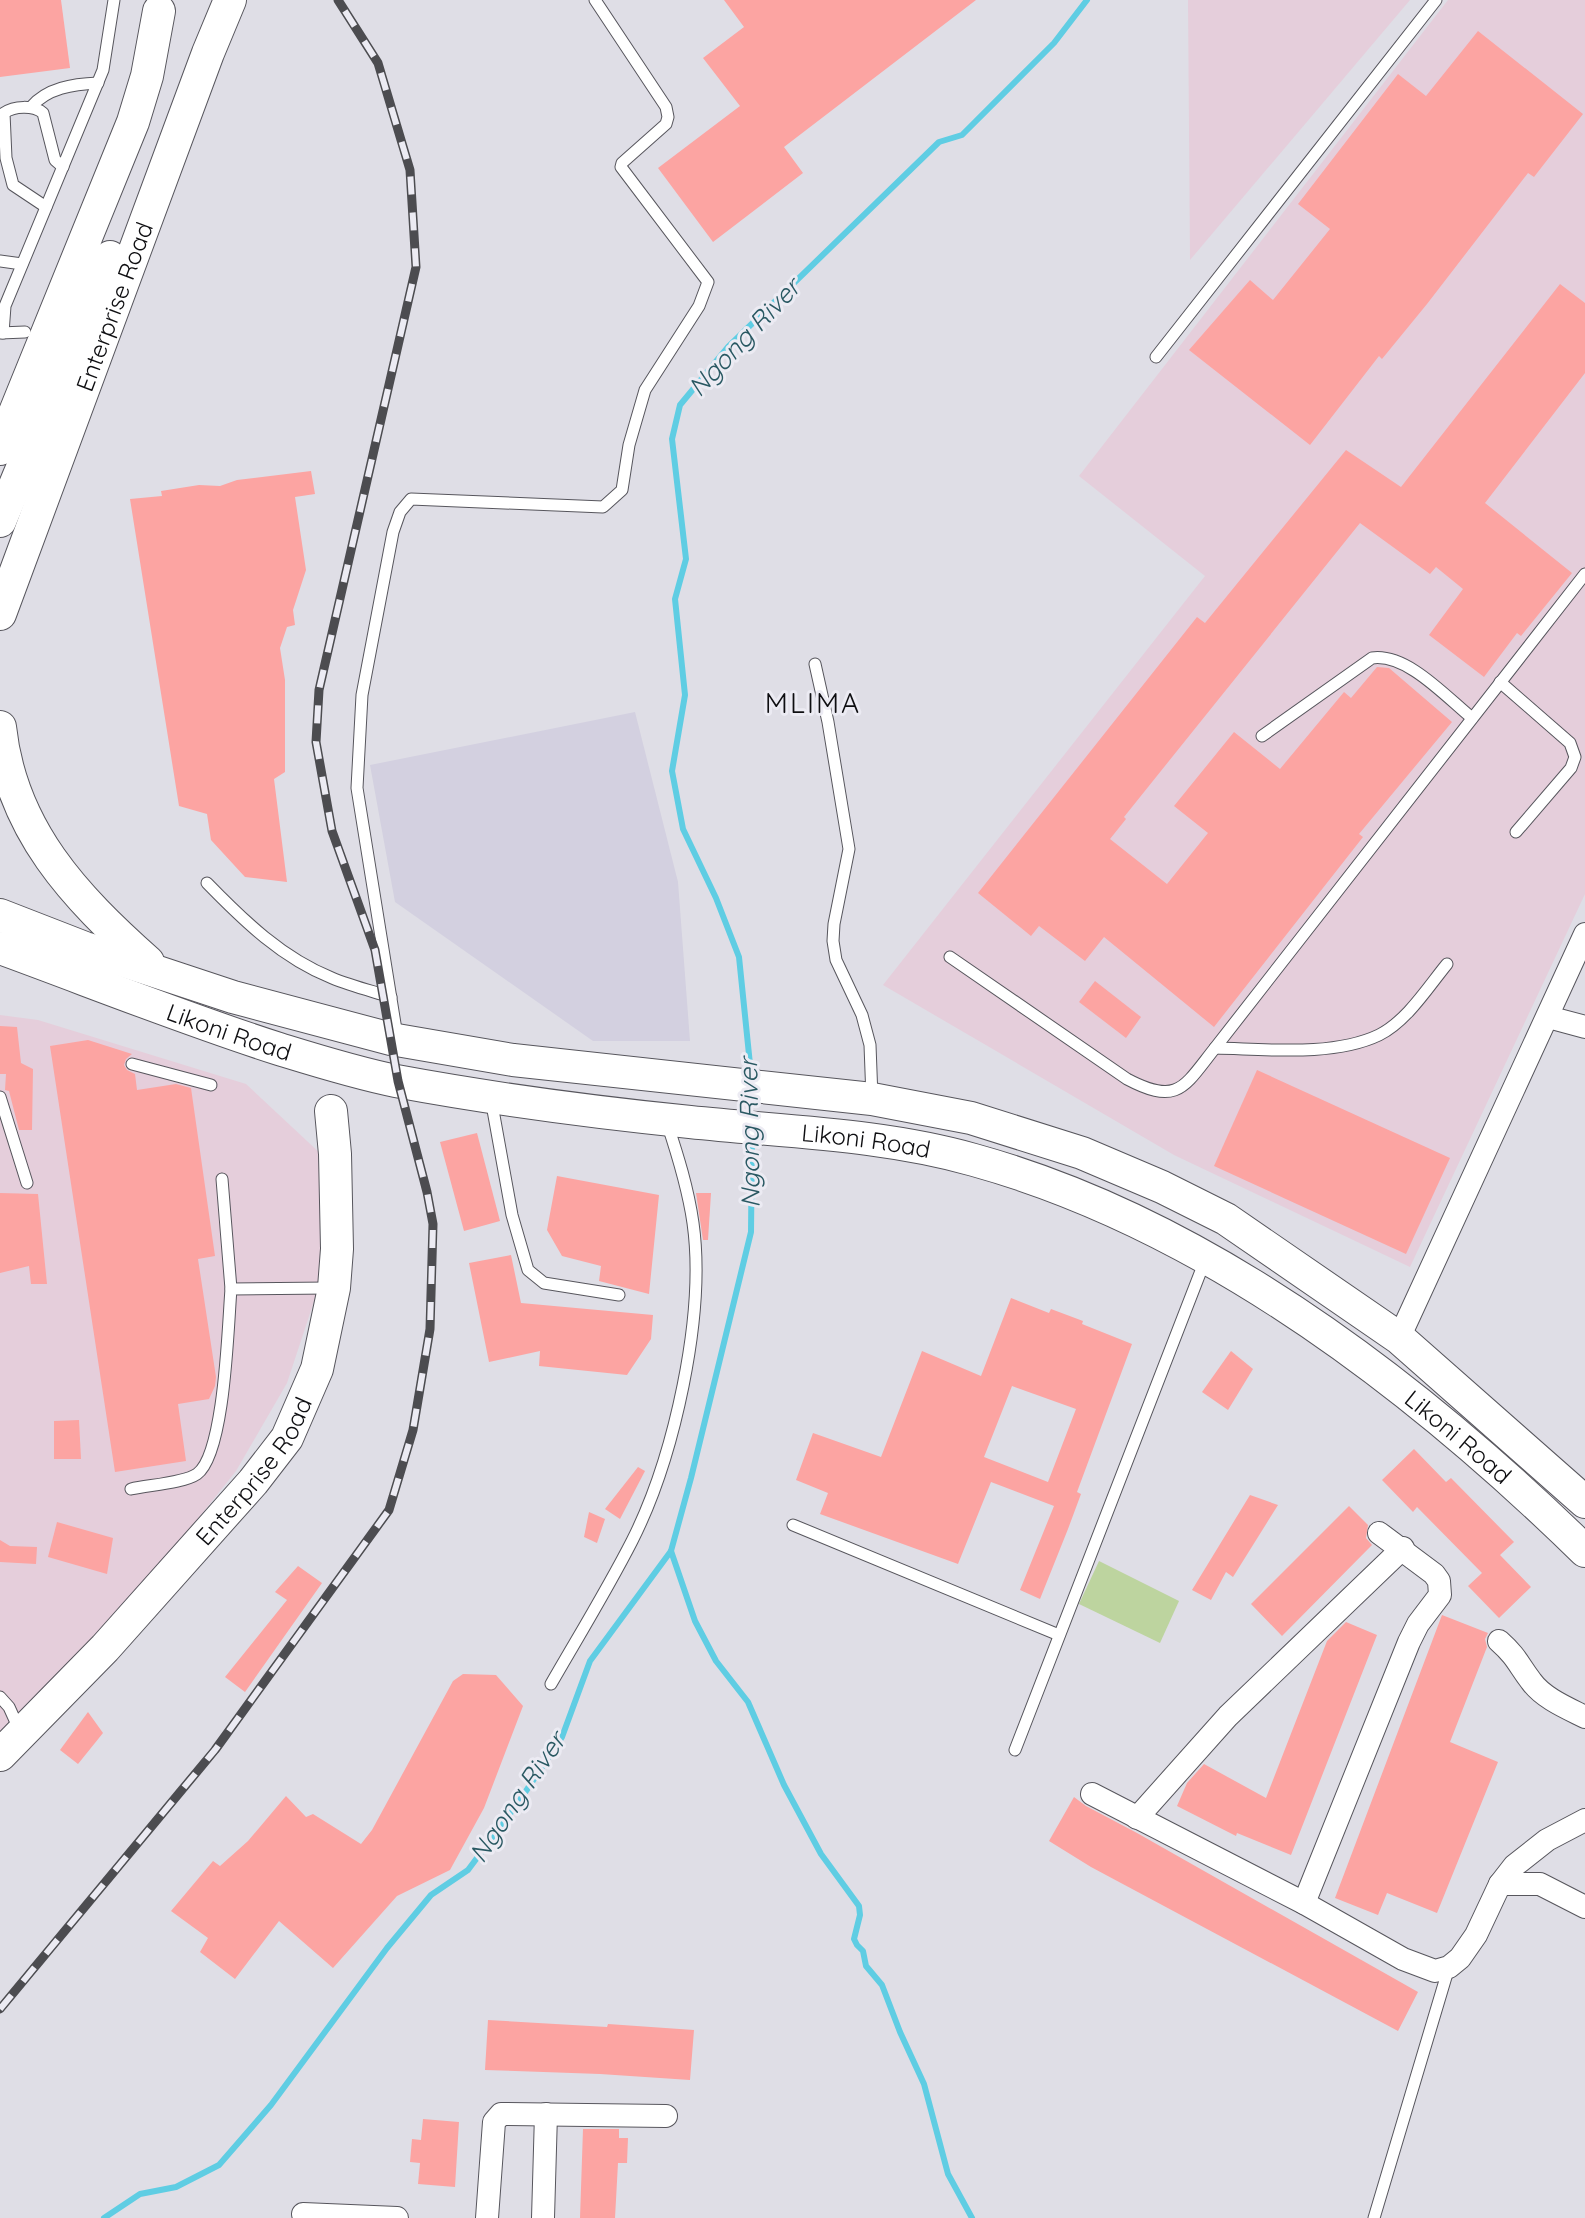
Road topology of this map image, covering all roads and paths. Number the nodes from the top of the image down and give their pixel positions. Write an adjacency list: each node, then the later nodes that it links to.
1 (114, 0): 7 (lane)
2 (230, 0): 6 (main road, Enterprise Road)
3 (595, 0): 33 (lane)
4 (1436, 0): 14 (lane)
5 (162, 6): 13 (main road); 16 (main road)
6 (208, 53): 17 (main road); 19 (main road, Enterprise Road)
7 (98, 83): 8 (lane); 9 (lane)
8 (31, 107): 9 (lane); 10 (lane)
9 (63, 167): 10 (lane)
10 (46, 207): 12 (lane)
11 (0, 261): 12 (lane)
12 (22, 264): 13 (lane)
13 (9, 333): 15 (main road)
14 (1156, 357)
15 (0, 394)
16 (0, 449)
17 (0, 521)
18 (1585, 574): 21 (lane)
19 (1, 619)
20 (815, 664): 45 (lane)
21 (1500, 682): 22 (lane); 25 (lane)
22 (1472, 718): 24 (lane); 38 (lane)
23 (0, 727): 32 (main road)
24 (1262, 736)
25 (1516, 832)
26 (207, 883): 33 (lane)
27 (0, 915): 32 (main road, Likoni Road)
28 (1585, 934): 35 (street)
29 (0, 948): 39 (main road, Likoni Road)
30 (950, 957): 38 (lane)
31 (1447, 964): 38 (lane)
32 (160, 972): 34 (main road, Likoni Road)
33 (391, 997): 37 (lane)
34 (292, 1012): 37 (main road, Likoni Road); 39 (main road, Enterprise Road)
35 (1548, 1017): 36 (street); 54 (street)
36 (1585, 1027)
37 (384, 1036): 41 (main road); 45 (main road, Likoni Road)
38 (1215, 1048)
39 (312, 1059): 41 (main road, Likoni Road); 46 (main road, Enterprise Road)
40 (132, 1064): 42 (lane)
41 (355, 1072): 43 (main road, Likoni Road); 46 (main road)
42 (211, 1085)
43 (491, 1095): 47 (main road, Likoni Road); 53 (lane)
44 (0, 1097): 49 (lane)
45 (872, 1099): 54 (main road, Likoni Road)
46 (331, 1111): 51 (main road, Enterprise Road)
47 (679, 1121): 50 (main road, Likoni Road); 63 (lane)
48 (222, 1179): 52 (lane)
49 (27, 1183)
50 (1206, 1258): 60 (main road, Likoni Road); 61 (lane)
51 (334, 1288): 52 (lane); 66 (main road, Enterprise Road)
52 (231, 1289): 55 (lane)
53 (619, 1295)
54 (1399, 1338): 56 (main road, Likoni Road)
55 (131, 1489)
56 (1585, 1502)
57 (793, 1525): 61 (lane)
58 (1379, 1533): 59 (street)
59 (1403, 1548): 69 (street); 72 (street)
60 (1585, 1551)
61 (1059, 1635): 67 (lane)
62 (1499, 1641): 65 (street)
63 (551, 1684)
64 (0, 1697): 66 (lane)
65 (1585, 1717)
66 (10, 1744)
67 (1015, 1750)
68 (1092, 1794): 69 (street)
69 (1137, 1818): 72 (street)
70 (1585, 1820): 71 (street)
71 (1500, 1884): 73 (street); 74 (street)
72 (1304, 1903): 74 (street)
73 (1585, 1907)
74 (1449, 1967): 81 (lane)
75 (546, 2114): 76 (street); 79 (street); 80 (street)
76 (666, 2116)
77 (303, 2214): 78 (street)
78 (397, 2218)
79 (487, 2218)
80 (543, 2218)
81 (1374, 2218)

